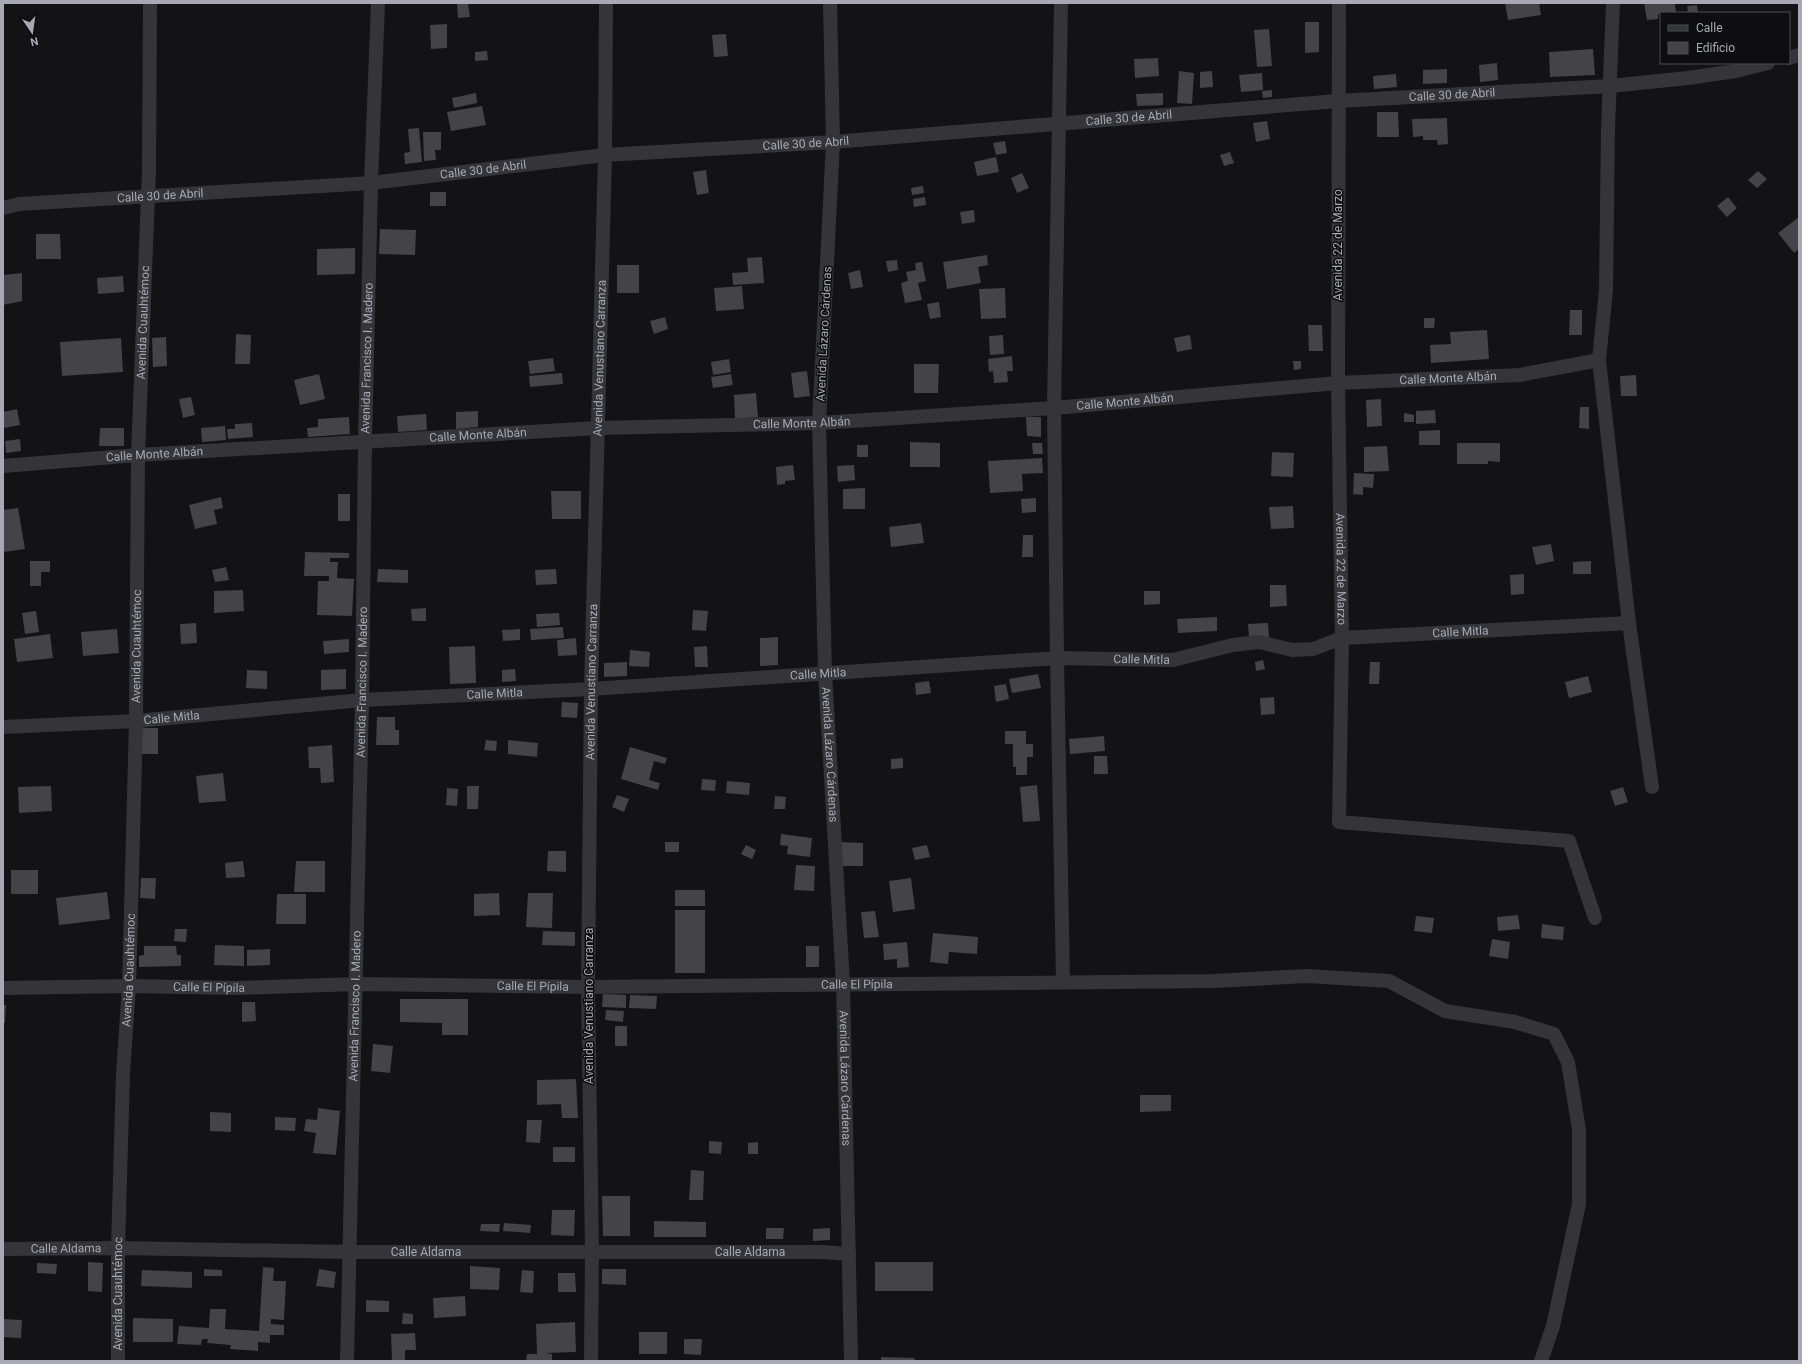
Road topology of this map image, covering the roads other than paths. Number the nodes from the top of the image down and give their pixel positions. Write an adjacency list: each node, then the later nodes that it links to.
1 (150, 3): 15 (street, Avenida Cuauhtémoc)
2 (378, 3): 14 (street, Avenida Francisco I. Madero)
3 (606, 3): 13 (street, Avenida Venustiano Carranza)
4 (830, 3): 12 (street, Avenida Lázaro Cárdenas)
5 (1061, 3): 11 (street)
6 (1339, 3): 10 (street, Avenida 22 de Marzo)
7 (1613, 3): 9 (street)
8 (1764, 64): 9 (street, Calle 30 de Abril)
9 (1610, 86): 10 (street, Calle 30 de Abril); 17 (street)
10 (1338, 102): 11 (street, Calle 30 de Abril); 18 (street, Avenida 22 de Marzo)
11 (1058, 124): 12 (street, Calle 30 de Abril); 19 (street)
12 (833, 142): 13 (street, Calle 30 de Abril); 20 (street, Avenida Lázaro Cárdenas)
13 (605, 155): 14 (street, Calle 30 de Abril); 21 (street, Avenida Venustiano Carranza)
14 (371, 183): 15 (street, Calle 30 de Abril); 22 (street, Avenida Francisco I. Madero)
15 (148, 197): 16 (street, Calle 30 de Abril); 23 (street, Avenida Cuauhtémoc)
16 (3, 208)
17 (1599, 360): 18 (street, Calle Monte Albán); 25 (street)
18 (1338, 383): 19 (street, Calle Monte Albán); 26 (street, Avenida 22 de Marzo)
19 (1054, 408): 20 (street, Calle Monte Albán); 27 (street)
20 (819, 423): 21 (street, Calle Monte Albán); 28 (street, Avenida Lázaro Cárdenas)
21 (597, 428): 22 (street, Calle Monte Albán); 29 (street, Avenida Venustiano Carranza)
22 (365, 441): 23 (street, Calle Monte Albán); 30 (street, Avenida Francisco I. Madero)
23 (138, 455): 24 (street, Calle Monte Albán); 31 (street, Avenida Cuauhtémoc)
24 (3, 466)
25 (1629, 623): 26 (street, Calle Mitla); 33 (street)
26 (1342, 638): 27 (street, Calle Mitla); 34 (street, Avenida 22 de Marzo)
27 (1057, 658): 28 (street, Calle Mitla); 35 (street)
28 (825, 672): 29 (street, Calle Mitla); 37 (street, Avenida Lázaro Cárdenas)
29 (591, 689): 30 (street, Calle Mitla); 39 (street, Avenida Venustiano Carranza)
30 (362, 700): 31 (street, Calle Mitla); 36 (street, Avenida Francisco I. Madero)
31 (136, 721): 32 (street, Calle Mitla); 38 (street, Avenida Cuauhtémoc)
32 (3, 727)
33 (1652, 787)
34 (1596, 918)
35 (1064, 982): 37 (street, Calle El Pípila); 50 (street, Calle El Pípila)
36 (356, 984): 38 (street, Calle El Pípila); 39 (street, Calle El Pípila); 43 (street, Avenida Francisco I. Madero)
37 (843, 984): 39 (street, Calle El Pípila); 45 (street, Avenida Lázaro Cárdenas)
38 (129, 986): 40 (street, Calle El Pípila); 41 (street, Avenida Cuauhtémoc)
39 (588, 987): 44 (street, Avenida Venustiano Carranza)
40 (3, 988)
41 (118, 1248): 42 (street, Calle Aldama); 43 (street, Calle Aldama); 46 (street, Avenida Cuauhtémoc)
42 (3, 1249)
43 (350, 1252): 44 (street, Calle Aldama); 47 (street, Avenida Francisco I. Madero)
44 (592, 1253): 45 (street, Calle Aldama); 48 (street, Avenida Venustiano Carranza)
45 (849, 1254): 49 (street, Avenida Lázaro Cárdenas)
46 (118, 1361)
47 (347, 1361)
48 (591, 1361)
49 (851, 1361)
50 (1541, 1361)

